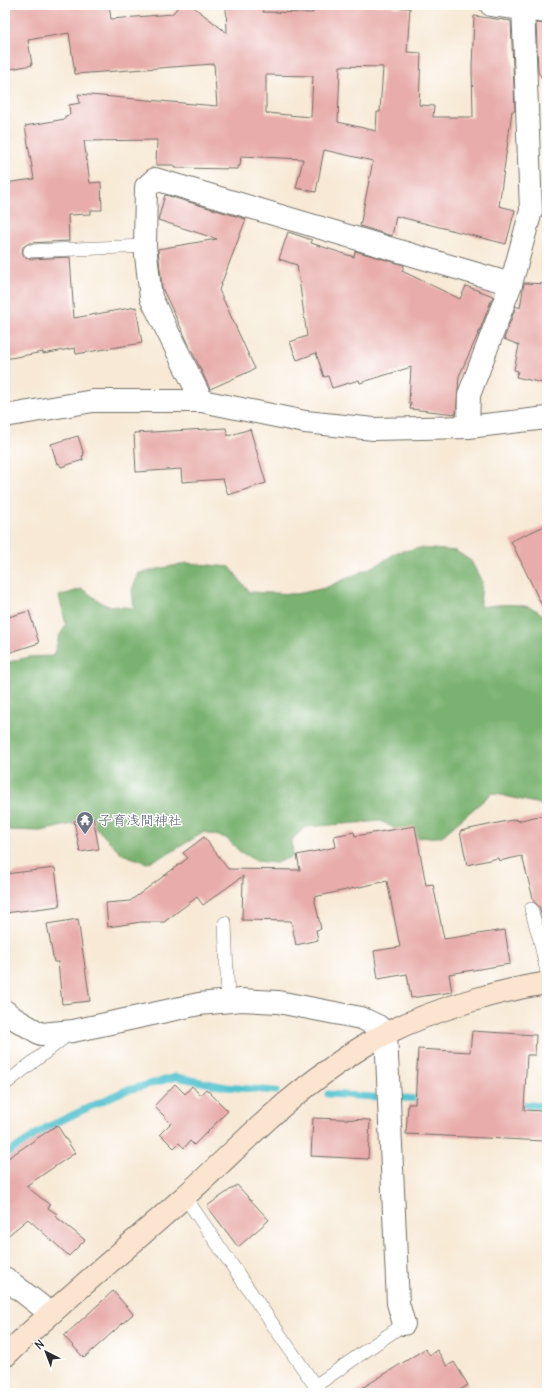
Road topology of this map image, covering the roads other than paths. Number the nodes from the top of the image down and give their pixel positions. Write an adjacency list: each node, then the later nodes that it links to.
1 (492, 5): 2 (street)
2 (523, 7): 3 (street); 6 (street)
3 (547, 12)
4 (145, 246): 5 (lane); 6 (street); 7 (street)
5 (30, 252)
6 (511, 284): 10 (street)
7 (202, 401): 8 (street); 10 (street)
8 (5, 416)
9 (547, 418): 10 (street)
10 (468, 427)
11 (531, 909): 13 (lane)
12 (225, 922): 15 (lane)
13 (547, 972)
14 (547, 983): 18 (street)
15 (228, 1001): 17 (street); 18 (street)
16 (5, 1011): 17 (street)
17 (73, 1031): 19 (lane)
18 (386, 1034): 20 (street); 23 (street)
19 (5, 1084)
20 (185, 1197): 22 (street); 25 (lane)
21 (5, 1278): 22 (street)
22 (50, 1313): 24 (street)
23 (404, 1324): 25 (lane)
24 (5, 1356)
25 (318, 1389)

